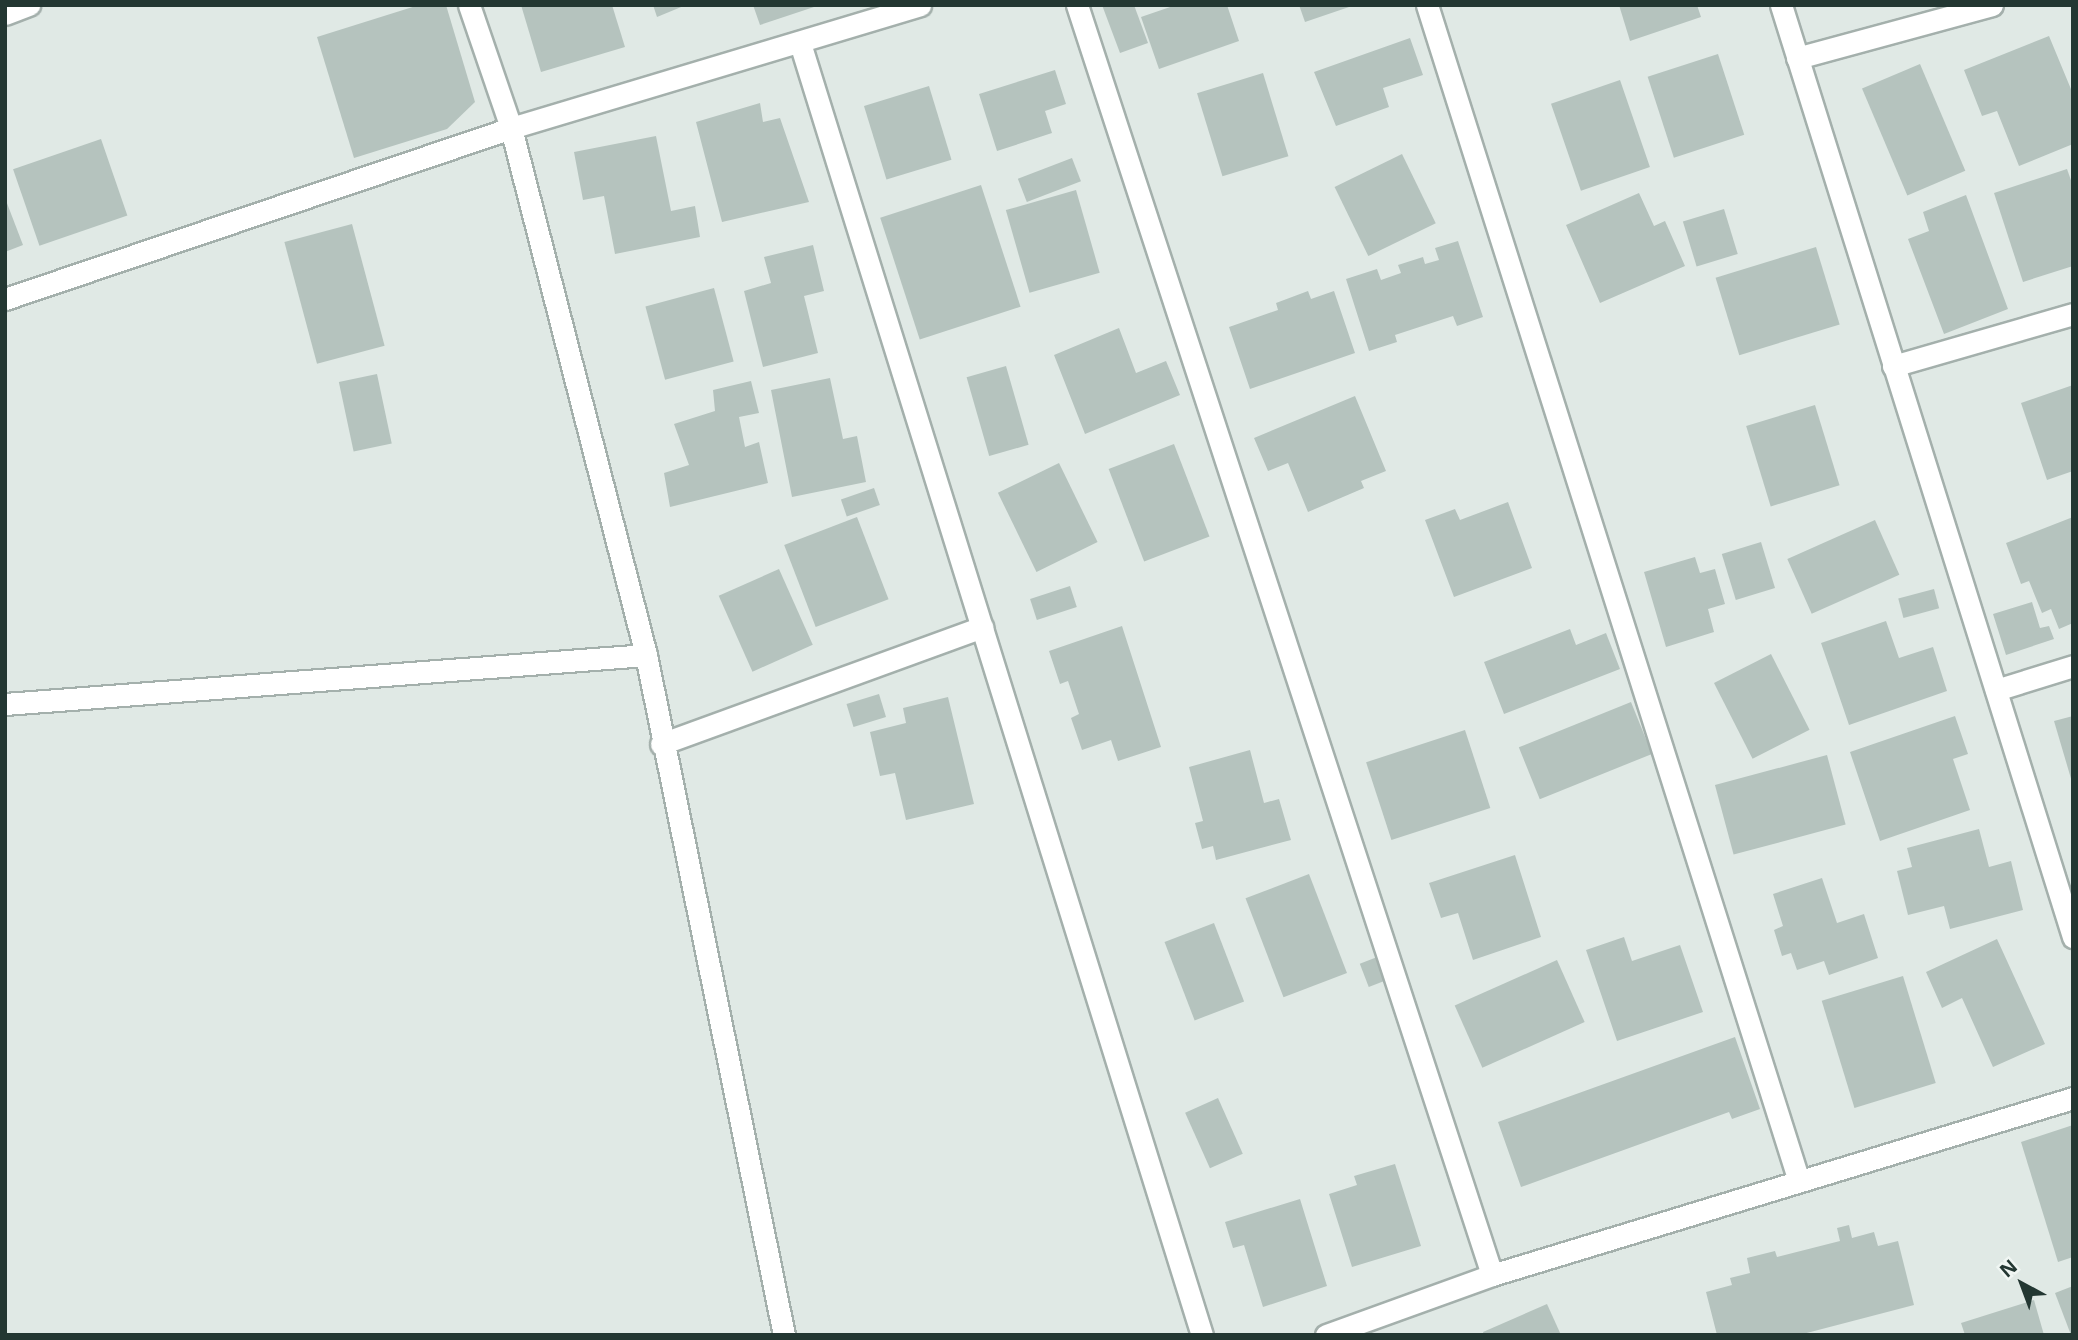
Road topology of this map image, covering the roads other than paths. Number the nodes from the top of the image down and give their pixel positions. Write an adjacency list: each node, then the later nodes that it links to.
1 (29, 5): 8 (street)
2 (469, 5): 11 (street)
3 (920, 5): 9 (street)
4 (1077, 5): 24 (street)
5 (1427, 5): 23 (street)
6 (1781, 5): 10 (street)
7 (1992, 5): 10 (street)
8 (5, 14)
9 (800, 43): 11 (street); 15 (street)
10 (1797, 58): 14 (street)
11 (510, 128): 12 (street); 16 (street)
12 (5, 299)
13 (2073, 314): 14 (street)
14 (1893, 366): 18 (street)
15 (982, 627): 20 (street); 26 (street)
16 (646, 656): 19 (street); 20 (street)
17 (2073, 666): 18 (street)
18 (1996, 690): 21 (street)
19 (5, 704)
20 (661, 744): 25 (street)
21 (2073, 937)
22 (2073, 1098): 23 (street)
23 (1798, 1178): 24 (street)
24 (1492, 1275): 27 (street)
25 (784, 1335)
26 (1202, 1335)
27 (1326, 1335)

